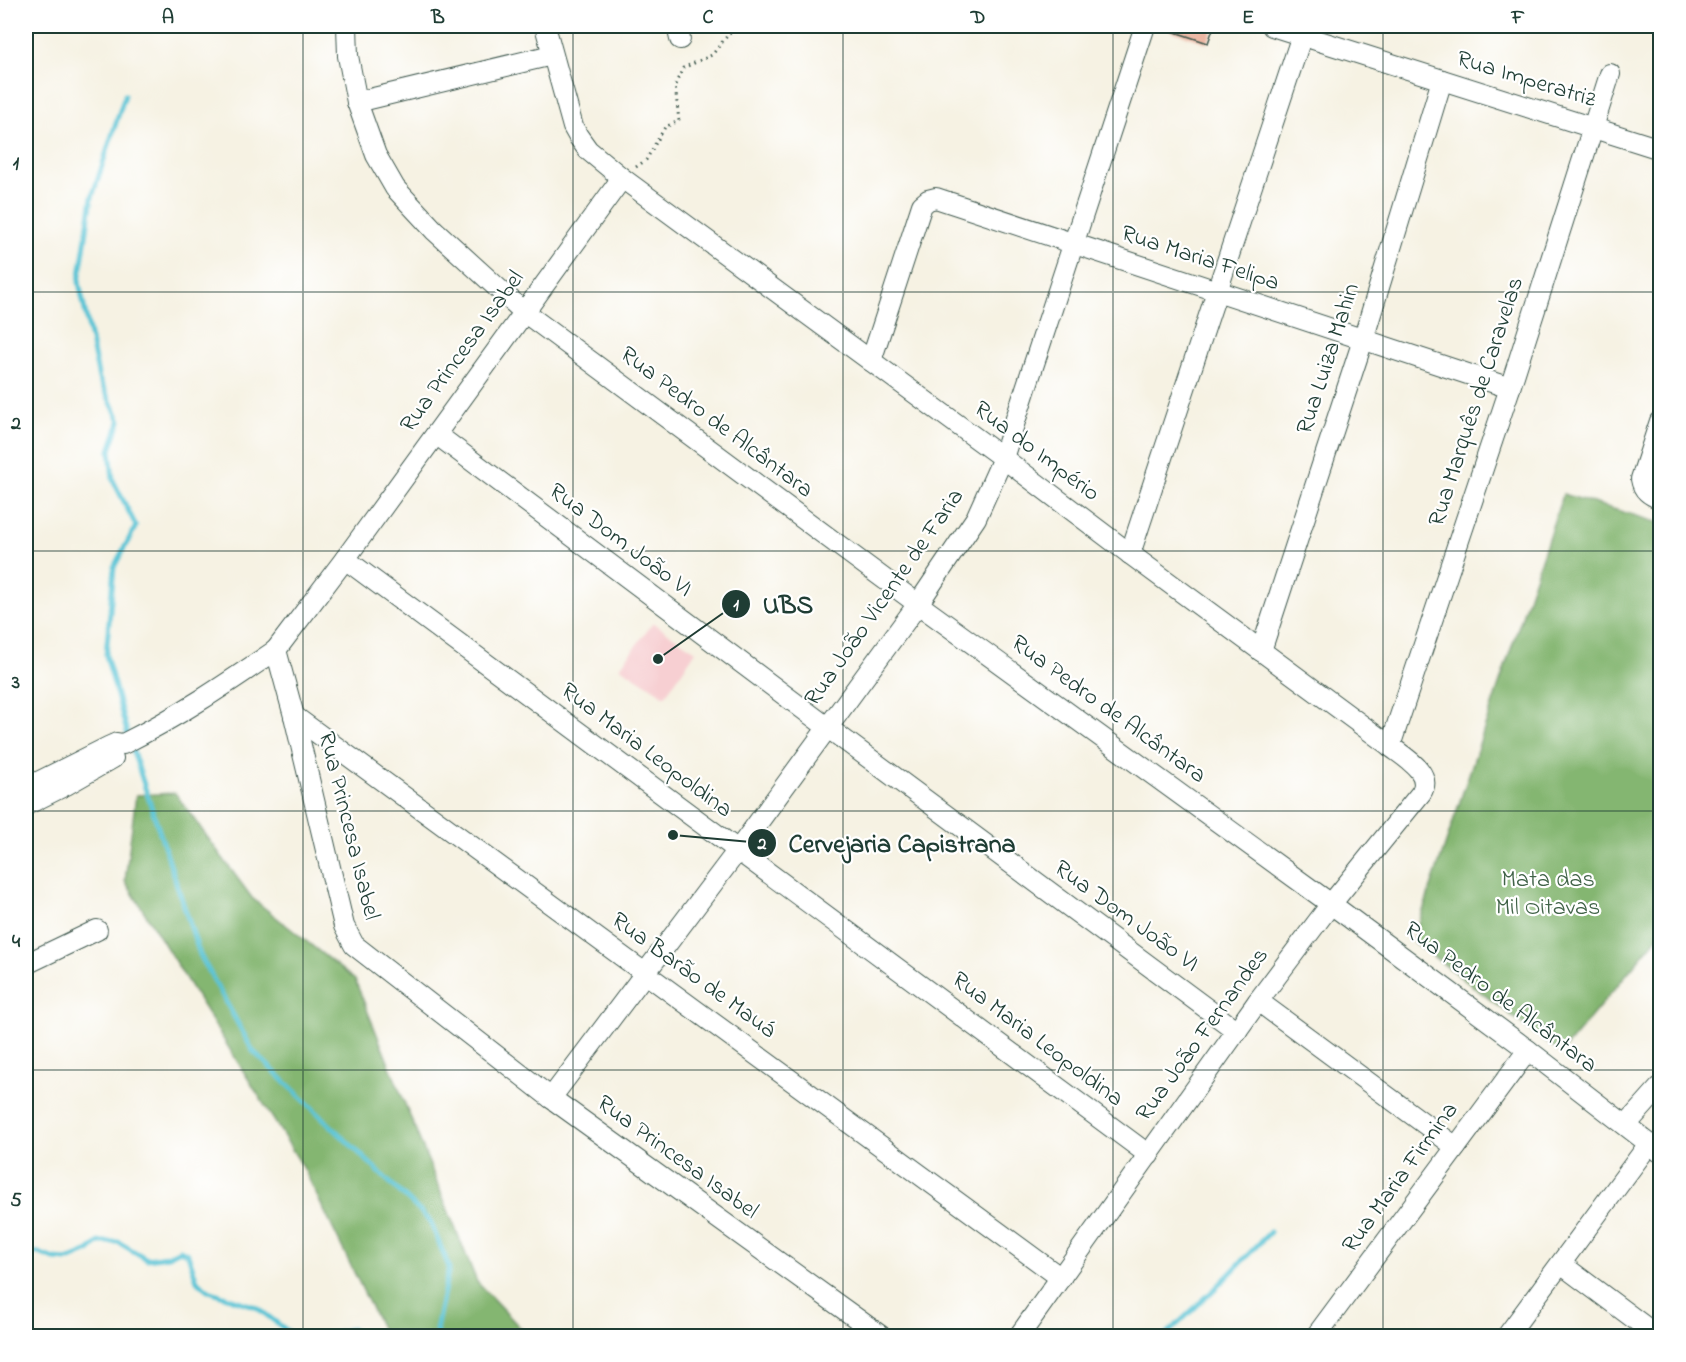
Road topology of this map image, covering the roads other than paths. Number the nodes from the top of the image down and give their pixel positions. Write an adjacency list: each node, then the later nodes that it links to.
1 (346, 26): 9 (street, Rua Pedro de Alcântara)
2 (544, 26): 6 (street, Rua do Império)
3 (1145, 26): 13 (street, Rua João Vicente de Faria)
4 (1272, 26): 5 (street, Rua Imperatriz)
5 (1302, 35): 8 (street, Rua Imperatriz); 14 (street)
6 (552, 55): 9 (street); 12 (street, Rua do Império)
7 (1610, 74): 10 (street, Rua Marquês de Caravelas)
8 (1442, 80): 10 (street, Rua Imperatriz); 16 (street, Rua Luiza Mahin)
9 (357, 102): 15 (street, Rua Pedro de Alcântara)
10 (1592, 127): 11 (street, Rua Imperatriz); 18 (street, Rua Marquês de Caravelas)
11 (1660, 149)
12 (622, 178): 15 (street, Rua Princesa Isabel); 17 (street, Rua do Império)
13 (1074, 244): 14 (street, Rua Maria Felipa); 17 (street, Rua Maria Felipa); 21 (street, Rua João Vicente de Faria)
14 (1218, 291): 16 (street, Rua Maria Felipa); 23 (street)
15 (524, 312): 20 (street, Rua Princesa Isabel); 25 (street, Rua Pedro de Alcântara)
16 (1363, 340): 18 (street, Rua Maria Felipa); 27 (street, Rua Luiza Mahin)
17 (871, 361): 21 (street, Rua do Império)
18 (1510, 388): 31 (street, Rua Marquês de Caravelas)
19 (1660, 421): 22 (street)
20 (435, 434): 24 (street, Rua Princesa Isabel); 29 (street, Rua Dom João VI)
21 (1003, 458): 23 (street, Rua do Império); 25 (street, Rua João Vicente de Faria)
22 (1660, 499)
23 (1130, 554): 27 (street, Rua do Império)
24 (345, 559): 26 (street, Rua Princesa Isabel); 35 (street, Rua Maria Leopoldina)
25 (918, 604): 29 (street, Rua João Vicente de Faria); 36 (street, Rua Pedro de Alcântara)
26 (276, 650): 28 (street, Rua Princesa Isabel); 30 (street)
27 (1261, 651): 31 (street, Rua do Império)
28 (294, 716): 39 (street, Rua Barão de Mauá); 44 (street, Rua Princesa Isabel)
29 (827, 727): 35 (street, Rua João Vicente de Faria); 41 (street, Rua Dom João VI)
30 (131, 740): 33 (street); 34 (street)
31 (1390, 746): 32 (street, Rua do Império)
32 (1418, 768): 36 (street, Rua João Fernandes)
33 (26, 789)
34 (26, 806)
35 (738, 850): 39 (street, Rua João Vicente de Faria); 48 (street, Rua Maria Leopoldina)
36 (1331, 904): 40 (street, Rua João Fernandes); 42 (street, Rua Pedro de Alcântara)
37 (98, 930): 38 (street)
38 (26, 964)
39 (645, 972): 44 (street, Rua João Vicente de Faria); 50 (street, Rua Barão de Mauá)
40 (1258, 1002): 41 (street, Rua João Fernandes); 46 (street)
41 (1237, 1031): 48 (street, Rua João Fernandes)
42 (1528, 1050): 45 (street, Rua Pedro de Alcântara); 46 (street, Rua Maria Firmina)
43 (1660, 1087): 45 (street)
44 (551, 1098): 52 (street, Rua Princesa Isabel)
45 (1626, 1125): 47 (street, Rua Pedro de Alcântara)
46 (1456, 1147): 54 (street, Rua Maria Firmina)
47 (1655, 1148): 49 (street)
48 (1149, 1155): 50 (street, Rua João Fernandes)
49 (1560, 1264): 51 (street); 55 (street)
50 (1061, 1278): 53 (street, Rua João Fernandes)
51 (1656, 1335)
52 (881, 1336)
53 (1019, 1336)
54 (1316, 1336)
55 (1507, 1336)

